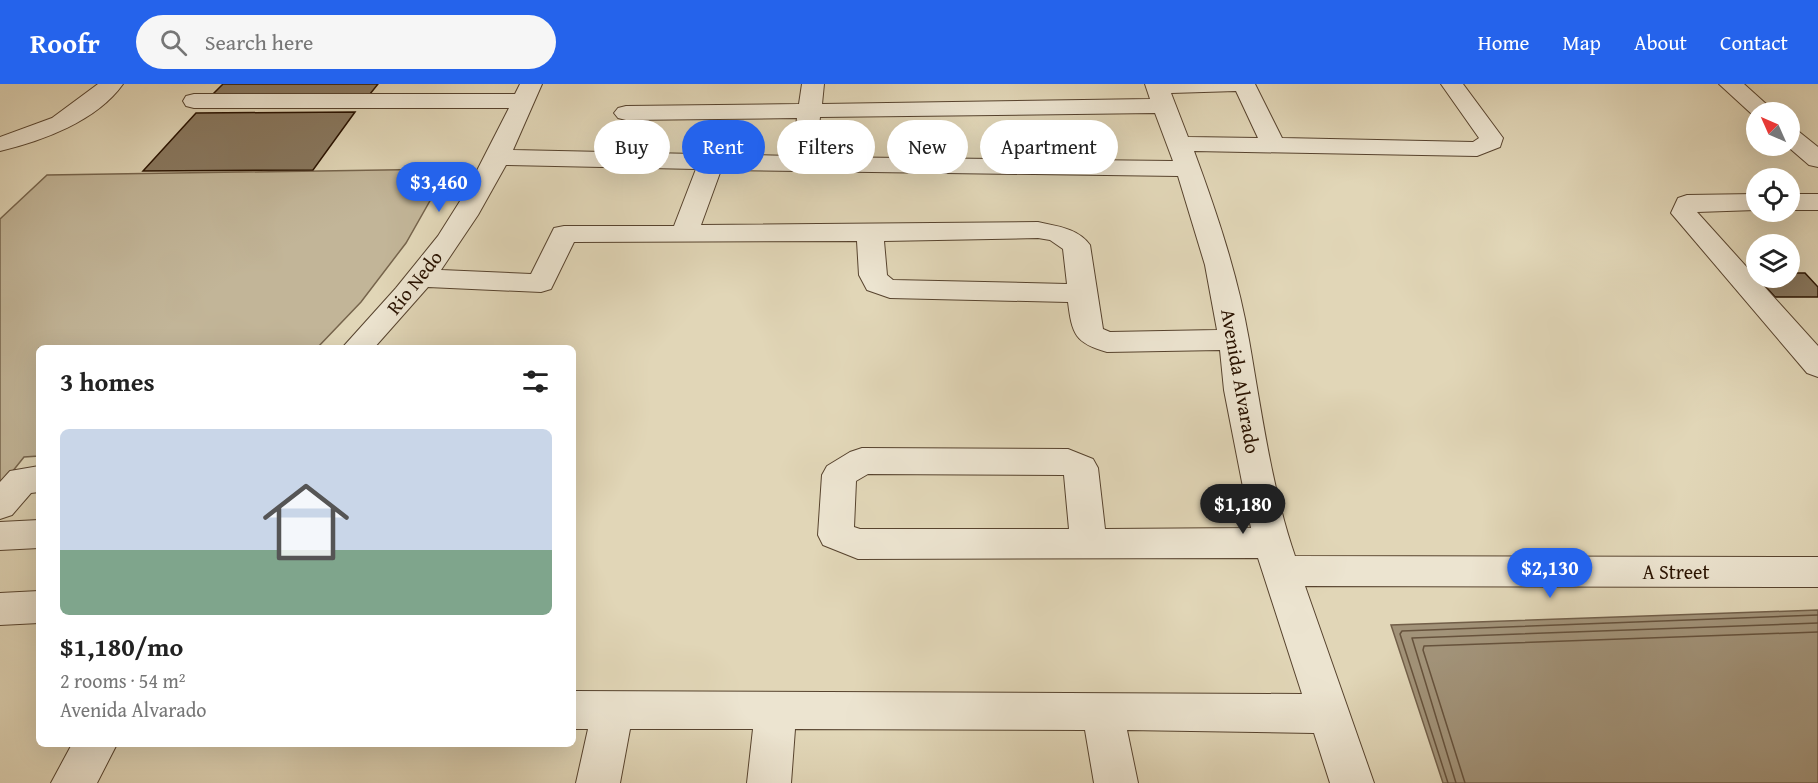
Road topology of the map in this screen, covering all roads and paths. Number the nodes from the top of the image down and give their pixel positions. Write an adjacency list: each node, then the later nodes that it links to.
1 (112, 84): 15 (street)
2 (813, 84): 10 (street)
3 (1242, 84): 6 (street); 19 (street)
4 (1452, 84): 19 (street)
5 (1730, 84): 9 (street)
6 (1159, 92): 10 (street); 16 (street, Avenida Alvarado)
7 (528, 93): 8 (street); 20 (street, Rio Nedo)
8 (194, 102)
9 (1751, 102)
10 (810, 110): 13 (street); 14 (street)
11 (626, 113): 12 (street)
12 (638, 120)
13 (809, 120)
14 (670, 135)
15 (0, 144)
16 (1179, 144): 19 (street); 23 (street, Avenida Alvarado)
17 (594, 145): 20 (street)
18 (1800, 145): 21 (street)
19 (1274, 146)
20 (499, 157): 30 (street, Rio Nedo)
21 (1818, 160)
22 (875, 165): 23 (street)
23 (1188, 169): 32 (street, Avenida Alvarado)
24 (707, 174): 28 (street)
25 (1746, 202): 34 (street)
26 (1800, 202): 27 (street)
27 (1818, 202)
28 (685, 233): 29 (street); 30 (street)
29 (870, 233): 31 (street); 31 (street)
30 (420, 278): 33 (street, Rio Nedo)
31 (1080, 293): 32 (street)
32 (1234, 340): 40 (street, Avenida Alvarado)
33 (360, 345)
34 (1818, 366)
35 (36, 479): 36 (street)
36 (0, 505)
37 (36, 534): 38 (street)
38 (0, 536)
39 (1088, 543): 39 (street, A Street); 40 (street, A Street)
40 (1277, 557): 41 (street, A Street); 47 (street, Avenida Alvarado)
41 (1818, 572)
42 (36, 607): 43 (street)
43 (0, 609)
44 (593, 710): 45 (street); 50 (street)
45 (776, 711): 46 (street); 51 (street)
46 (1103, 711): 47 (street); 52 (street)
47 (1330, 714): 53 (street, Avenida Alvarado)
48 (94, 747): 49 (street)
49 (74, 783)
50 (598, 783)
51 (769, 783)
52 (1116, 783)
53 (1353, 783)

